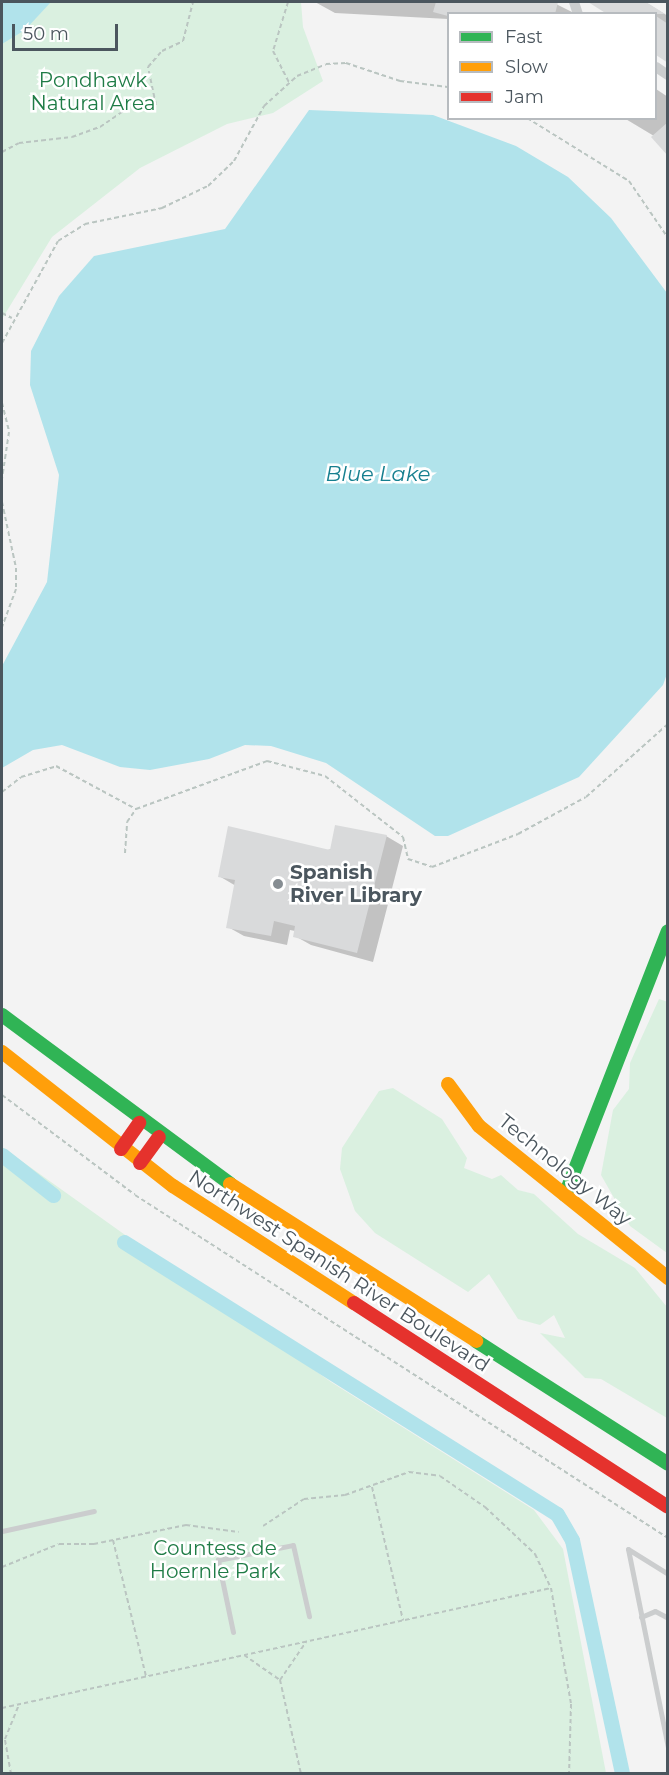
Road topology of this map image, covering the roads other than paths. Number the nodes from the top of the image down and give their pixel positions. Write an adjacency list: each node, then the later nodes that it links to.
1 (668, 931): 9 (main road)
2 (2, 1015): 5 (main road, Northwest Spanish River Boulevard)
3 (2, 1052): 7 (main road, Northwest Spanish River Boulevard)
4 (448, 1084): 9 (main road, Technology Way)
5 (139, 1124): 6 (main road, Northwest Spanish River Boulevard); 7 (main road)
6 (159, 1137): 8 (main road); 11 (main road, Northwest Spanish River Boulevard)
7 (122, 1149): 8 (main road, Northwest Spanish River Boulevard)
8 (141, 1163): 12 (main road, Northwest Spanish River Boulevard)
9 (565, 1195): 10 (main road, Technology Way)
10 (668, 1278)
11 (668, 1464)
12 (668, 1507)
13 (94, 1511): 14 (lane)
14 (2, 1531)
15 (668, 1574): 17 (lane)
16 (309, 1616): 19 (lane)
17 (641, 1617): 18 (lane); 20 (lane)
18 (668, 1618)
19 (232, 1632)
20 (668, 1748)

